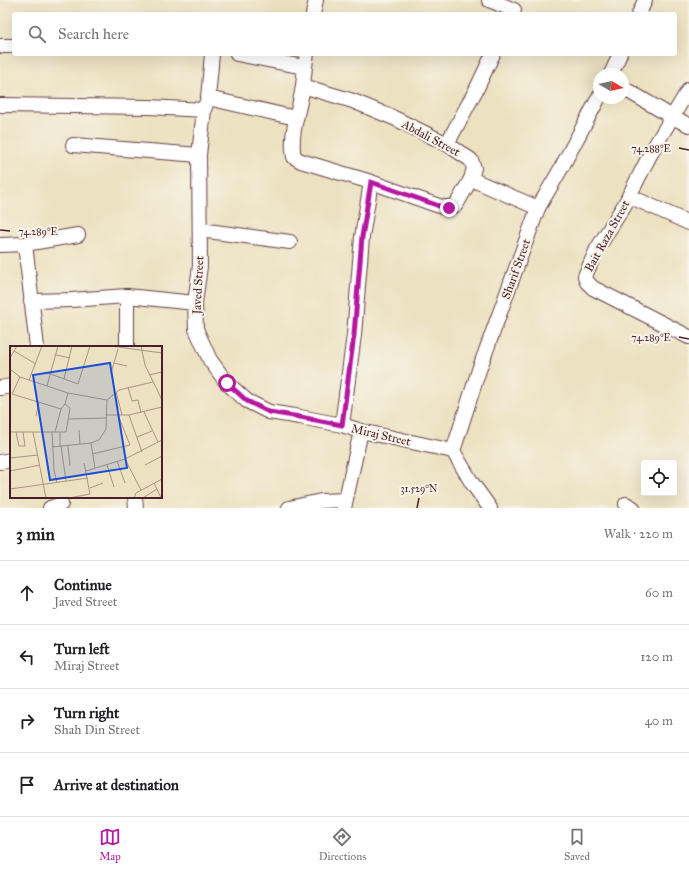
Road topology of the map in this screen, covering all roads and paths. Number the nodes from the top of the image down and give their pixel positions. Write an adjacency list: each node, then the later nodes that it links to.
1 (316, 0): 5 (street)
2 (489, 0): 4 (street)
3 (645, 0): 6 (street)
4 (515, 8)
5 (313, 12)
6 (640, 12)
7 (0, 46): 8 (street)
8 (12, 46)
9 (212, 56): 18 (street, Javed Street)
10 (256, 56): 13 (street)
11 (492, 56): 24 (street)
12 (619, 56): 14 (street)
13 (305, 61): 15 (street)
14 (614, 68)
15 (303, 86): 22 (street); 24 (street, Abdali Street)
16 (689, 89): 21 (street, Bait Raza Street)
17 (629, 92): 21 (street)
18 (206, 104): 20 (street); 22 (street); 26 (street, Javed Street)
19 (595, 104): 30 (street, Sharif Street)
20 (0, 105)
21 (672, 117): 23 (street); 29 (street, Bait Raza Street)
22 (296, 118): 28 (street)
23 (689, 125)
24 (447, 144): 27 (street, Abdali Street)
25 (73, 145): 26 (street)
26 (199, 155): 32 (street, Javed Street)
27 (471, 179): 28 (street); 30 (street)
28 (371, 182): 45 (street, Miraj Street)
29 (629, 196): 31 (street); 40 (street, Bait Raza Street)
30 (538, 208): 47 (street, Sharif Street)
31 (689, 223)
32 (200, 230): 34 (street); 39 (street, Javed Street)
33 (78, 235): 35 (street)
34 (290, 242)
35 (25, 244): 36 (street); 38 (street)
36 (0, 245)
37 (127, 296): 38 (street); 39 (street); 42 (street)
38 (31, 301): 41 (street)
39 (195, 303): 45 (street, Javed Street)
40 (689, 337)
41 (38, 346)
42 (127, 346)
43 (10, 386): 44 (street)
44 (0, 388)
45 (342, 425): 46 (street, Miraj Street)
46 (361, 431): 47 (street, Miraj Street); 51 (street)
47 (453, 450): 54 (street)
48 (10, 460): 49 (street)
49 (0, 462)
50 (135, 498): 52 (street)
51 (345, 504): 53 (street)
52 (136, 508)
53 (289, 508)
54 (490, 508)

